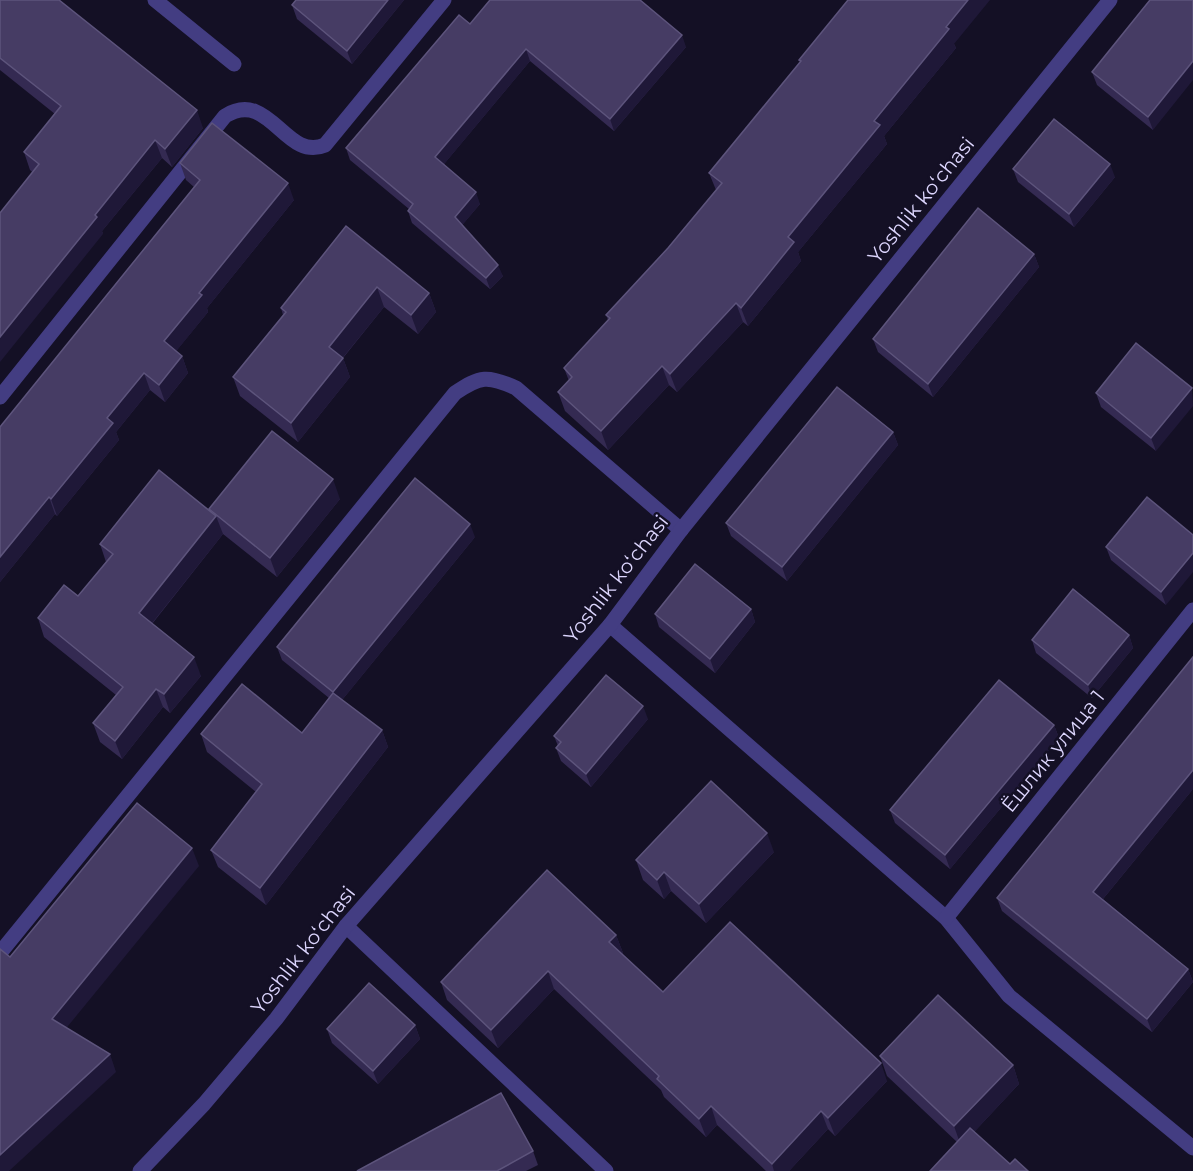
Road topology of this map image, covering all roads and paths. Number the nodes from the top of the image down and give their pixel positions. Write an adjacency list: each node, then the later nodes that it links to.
1 (155, 0): 4 (street)
2 (444, 0): 5 (street)
3 (1110, 0): 6 (street, Yoshlik koʻchasi)
4 (234, 64)
5 (0, 397)
6 (681, 530): 8 (street, Yoshlik koʻchasi); 11 (street)
7 (1193, 610): 9 (street, Ёшлик улица 1)
8 (610, 625): 9 (street); 10 (street, Yoshlik koʻchasi)
9 (946, 918): 12 (street)
10 (346, 926): 13 (street, Yoshlik koʻchasi); 14 (street)
11 (0, 953)
12 (1193, 1148)
13 (140, 1171)
14 (606, 1171)

